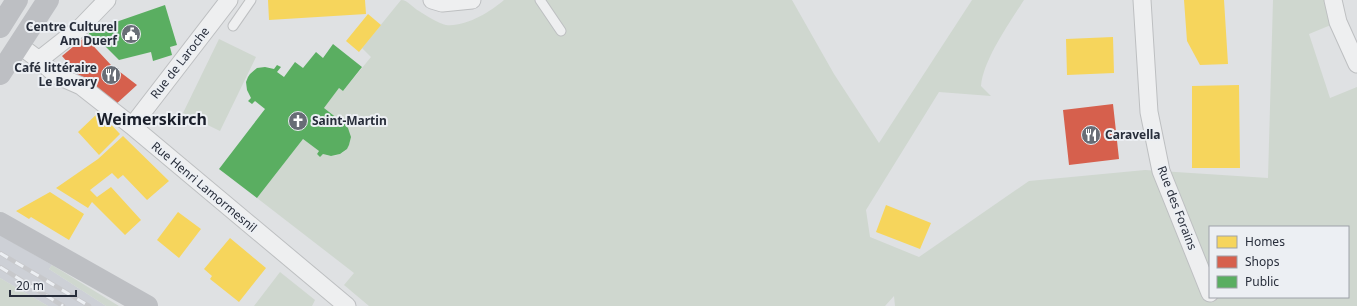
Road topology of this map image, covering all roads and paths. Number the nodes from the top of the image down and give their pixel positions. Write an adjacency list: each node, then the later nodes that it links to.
1 (17, 0): 12 (main road)
2 (48, 0): 15 (main road)
3 (107, 0): 16 (street)
4 (229, 0): 19 (street, Rue de Laroche)
5 (251, 0): 11 (lane)
6 (432, 0): 7 (street)
7 (472, 0)
8 (540, 0): 13 (lane)
9 (1142, 0): 21 (street, Rue des Forains)
10 (1333, 0): 17 (street)
11 (233, 26)
12 (0, 27)
13 (561, 31)
14 (0, 32): 15 (main road)
15 (19, 45): 16 (street, Rue Henri Lamormesnil); 18 (main road)
16 (40, 60): 19 (street, Rue Henri Lamormesnil)
17 (1357, 64)
18 (0, 74)
19 (132, 126): 23 (street, Rue Henri Lamormesnil)
20 (0, 223): 22 (main road)
21 (1209, 291)
22 (147, 306)
23 (347, 306)

